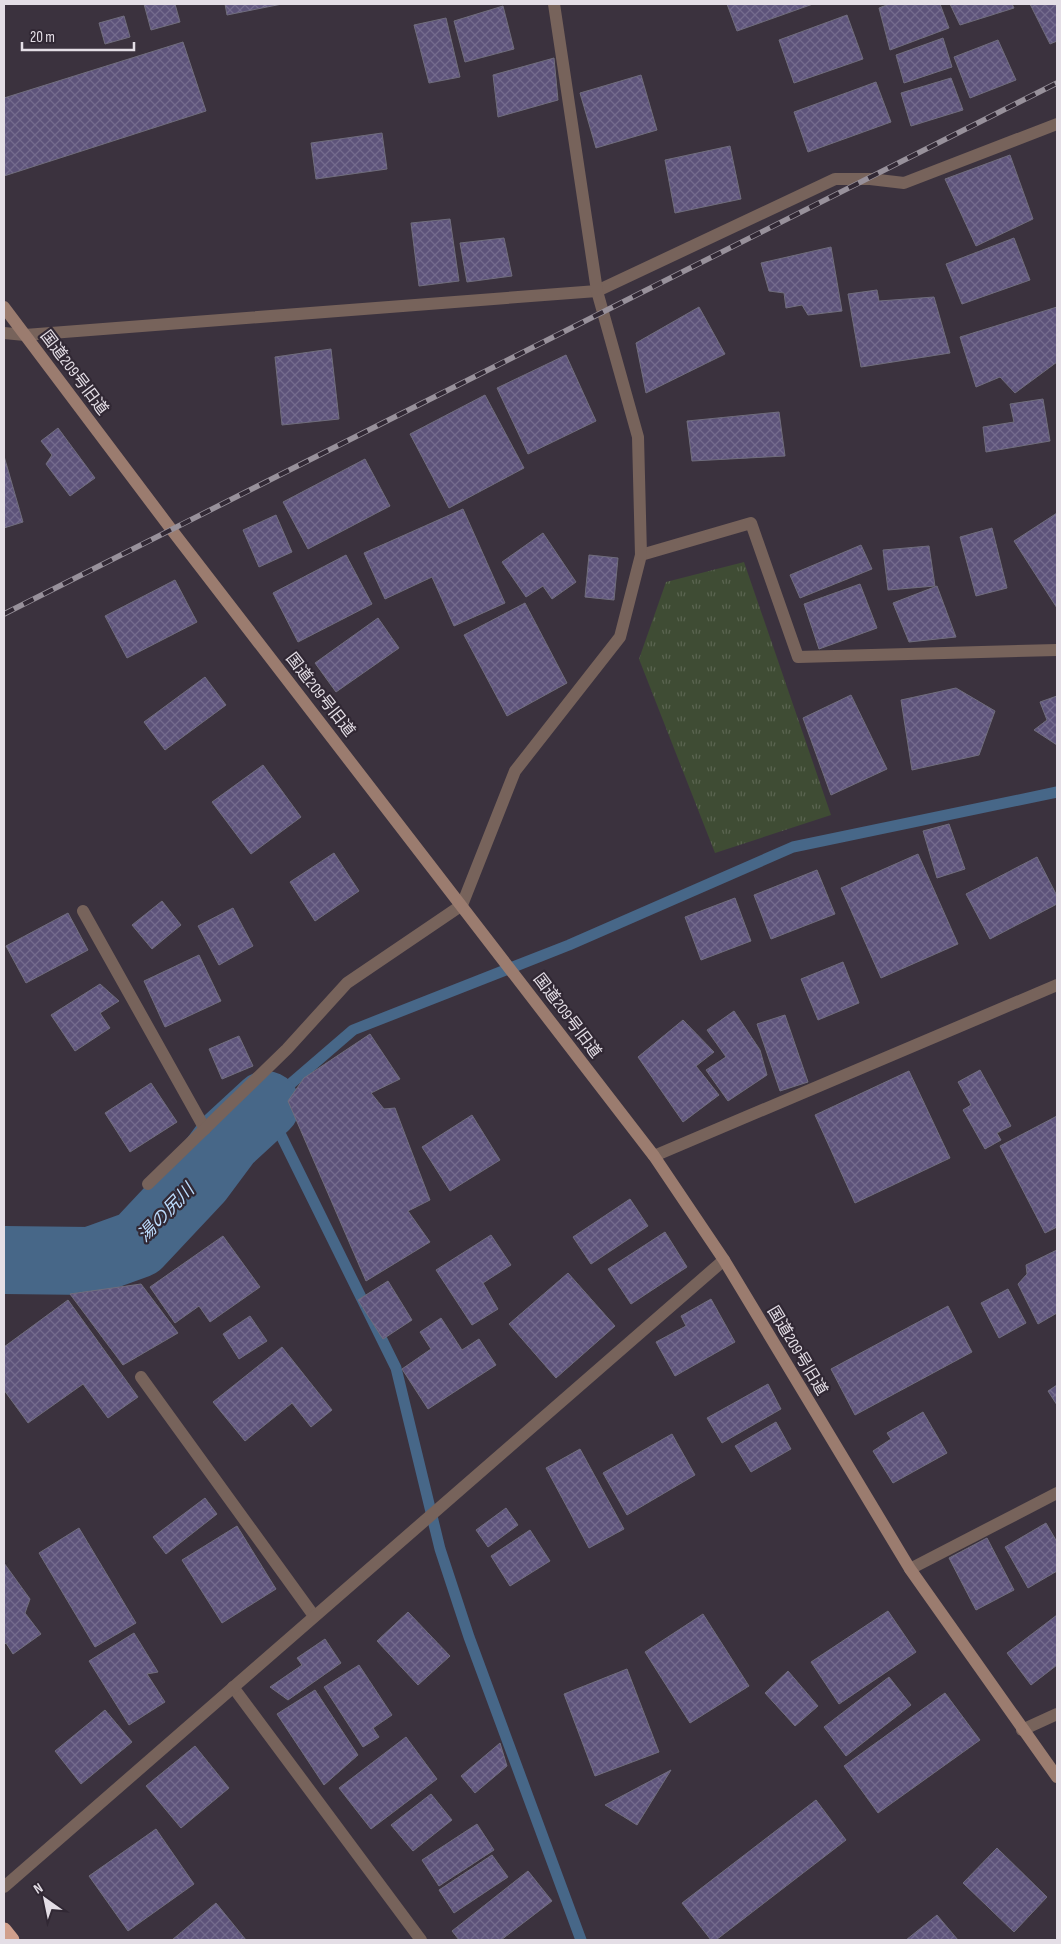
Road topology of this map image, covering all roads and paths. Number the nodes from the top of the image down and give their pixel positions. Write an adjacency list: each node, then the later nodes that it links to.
1 (568, 4): 2 (street)
2 (555, 7): 4 (street)
3 (1057, 124): 4 (street)
4 (597, 290): 7 (street); 8 (street)
5 (4, 307): 7 (street, 国道209号旧道)
6 (4, 334): 7 (street)
7 (25, 334): 10 (street, 国道209号旧道)
8 (641, 556): 9 (street); 10 (street)
9 (1057, 650)
10 (462, 905): 13 (street); 14 (street, 国道209号旧道)
11 (83, 911): 13 (street)
12 (1057, 985): 14 (street)
13 (205, 1129): 15 (street)
14 (654, 1156): 16 (street, 国道209号旧道)
15 (148, 1184)
16 (724, 1260): 19 (street, 国道209号旧道); 20 (street)
17 (141, 1377): 20 (street)
18 (1057, 1493): 19 (street)
19 (910, 1569): 23 (street, 国道209号旧道)
20 (314, 1616): 21 (street)
21 (233, 1687): 25 (street); 28 (street)
22 (1057, 1714): 23 (street)
23 (1022, 1730): 24 (street, 国道209号旧道)
24 (1057, 1777)
25 (4, 1887)
26 (4, 1930): 27 (highway)
27 (12, 1940)
28 (421, 1940)

